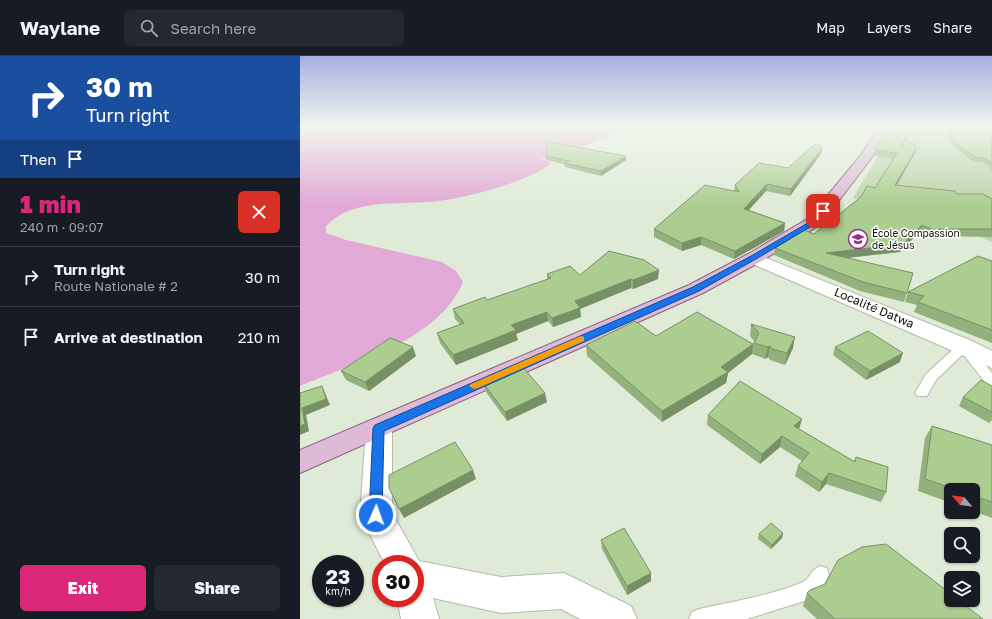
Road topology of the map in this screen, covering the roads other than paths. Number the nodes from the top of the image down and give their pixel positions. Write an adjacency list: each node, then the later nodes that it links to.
1 (868, 153): 2 (main road)
2 (754, 258): 3 (street, Localité Datwa); 7 (main road)
3 (964, 346): 4 (street, Localité Datwa); 5 (lane); 6 (lane)
4 (992, 360)
5 (992, 382)
6 (922, 393)
7 (379, 428): 8 (main road); 9 (street)
8 (300, 462)
9 (398, 555)
10 (820, 576): 15 (lane)
11 (424, 579): 14 (street)
12 (417, 607): 13 (street)
13 (420, 619)
14 (618, 619)
15 (699, 619)

